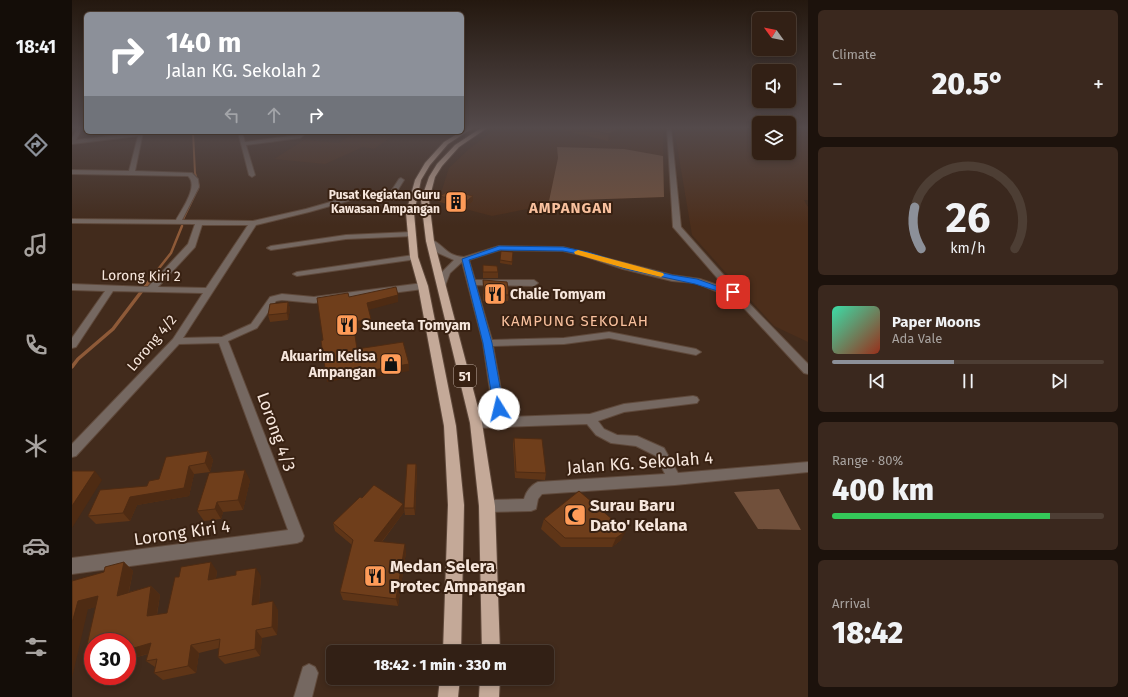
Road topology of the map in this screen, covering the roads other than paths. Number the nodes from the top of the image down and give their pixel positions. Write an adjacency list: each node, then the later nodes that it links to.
1 (134, 161): 7 (street)
2 (248, 161): 8 (street)
3 (429, 161): 11 (highway, 51)
4 (443, 161): 17 (highway, 51)
5 (672, 161): 30 (street)
6 (72, 172): 7 (street)
7 (132, 173): 13 (street)
8 (252, 175)
9 (401, 180): 10 (street)
10 (390, 197): 11 (street); 15 (street)
11 (413, 198): 16 (highway, 51)
12 (72, 221): 13 (street)
13 (178, 222): 14 (street)
14 (199, 222): 15 (street); 28 (street)
15 (253, 223): 29 (street, Lorong 4/2)
16 (412, 234): 18 (street); 19 (highway, 51)
17 (430, 241): 20 (street); 24 (highway, 51)
18 (271, 248)
19 (414, 257): 21 (street); 25 (highway, 51)
20 (462, 259): 22 (street); 24 (street); 30 (street)
21 (297, 274)
22 (472, 282): 23 (street); 33 (street)
23 (534, 283)
24 (442, 284): 40 (highway, 51)
25 (423, 286): 31 (street); 47 (highway, 51)
26 (72, 287): 27 (street, Lorong Kiri 2)
27 (111, 288): 28 (street, Lorong Kiri 2); 34 (street)
28 (151, 289): 29 (street, Lorong Kiri 2)
29 (208, 291): 32 (street, Lorong 4/2)
30 (733, 292): 36 (street)
31 (224, 340): 32 (street); 45 (street, Lorong 4/3)
32 (176, 341): 41 (street, Lorong 4/2)
33 (488, 343): 35 (street); 39 (street)
34 (72, 346)
35 (696, 352)
36 (808, 370)
37 (693, 400): 38 (street)
38 (590, 419): 39 (street); 43 (street)
39 (501, 422): 40 (street)
40 (476, 423): 44 (highway, 51)
41 (72, 452)
42 (808, 467): 43 (street, Jalan KG. Sekolah 4)
43 (676, 479): 44 (street, Jalan KG. Sekolah 4)
44 (487, 506): 48 (highway, 51)
45 (297, 536): 46 (street, Lorong Kiri 4)
46 (72, 566)
47 (452, 645)
48 (491, 645)
49 (309, 673): 52 (street)
50 (449, 685): 53 (highway)
51 (490, 685): 54 (highway)
52 (303, 697)
53 (448, 697)
54 (489, 697)

